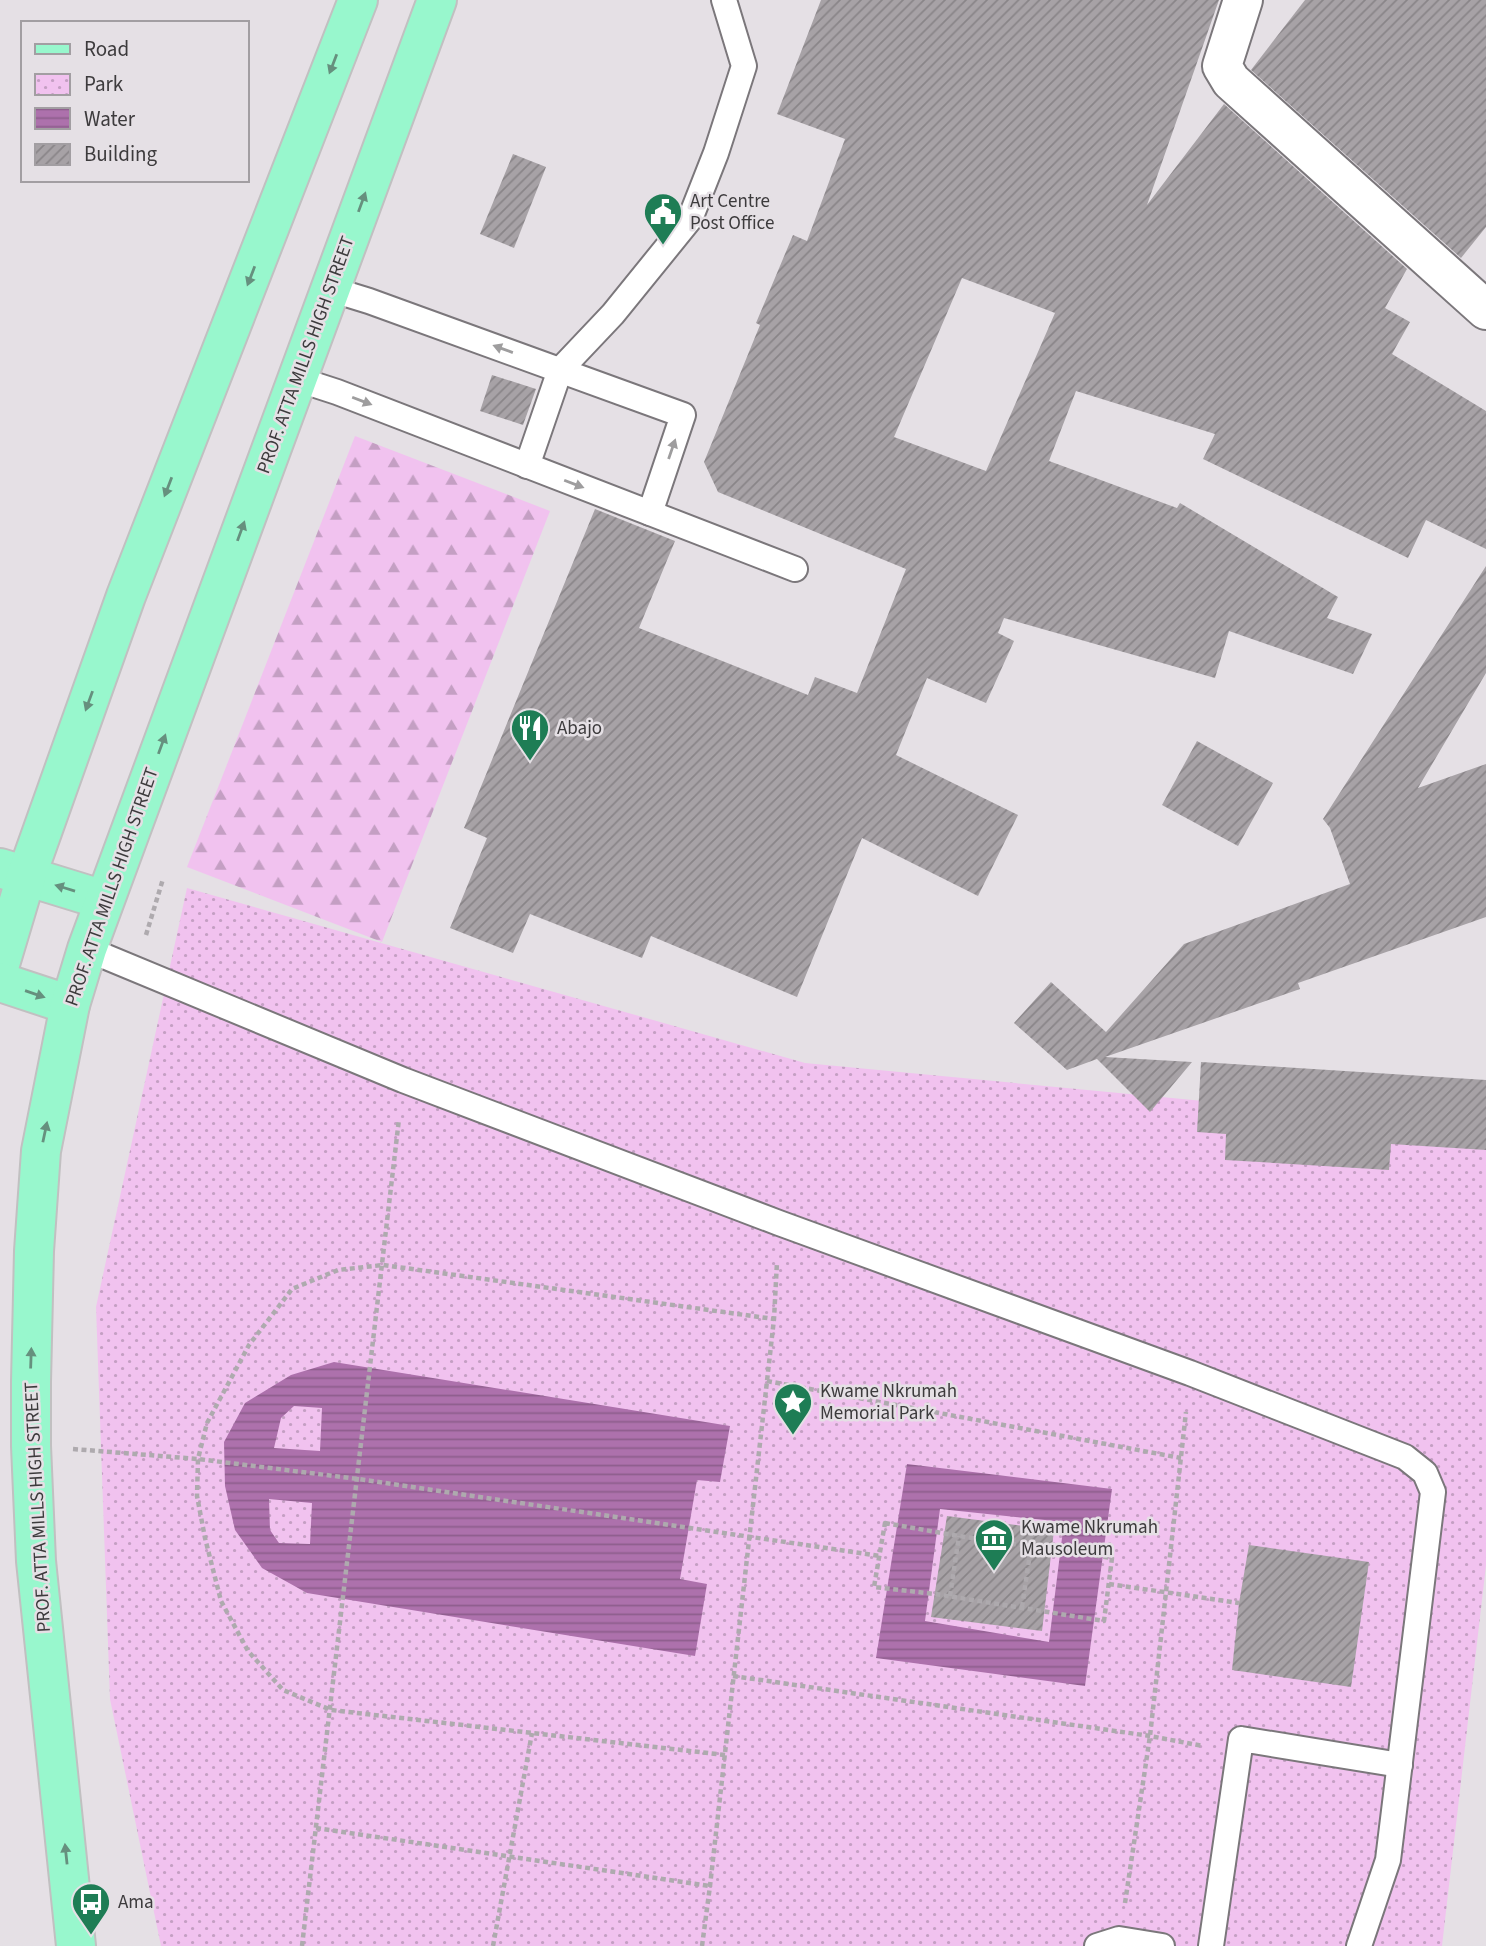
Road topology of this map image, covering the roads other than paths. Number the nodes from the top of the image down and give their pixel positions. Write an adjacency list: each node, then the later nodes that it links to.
1 (358, 0): 12 (main road, one-way to 12)
2 (437, 0): 5 (main road, PROF. ATTA MILLS HIGH STREET, one-way to 2)
3 (724, 0): 7 (lane)
4 (1243, 0): 6 (street)
5 (330, 289): 7 (lane, one-way to 5); 8 (main road, PROF. ATTA MILLS HIGH STREET)
6 (1486, 310)
7 (560, 370): 9 (lane); 10 (lane, one-way to 7)
8 (297, 379): 9 (lane, one-way to 9); 13 (main road, PROF. ATTA MILLS HIGH STREET, one-way to 8)
9 (527, 466): 10 (lane, one-way to 10)
10 (650, 513): 11 (lane)
11 (795, 569)
12 (13, 872): 13 (main road, one-way to 12); 15 (main road)
13 (104, 900): 14 (main road, PROF. ATTA MILLS HIGH STREET)
14 (87, 949): 17 (main road, PROF. ATTA MILLS HIGH STREET); 18 (lane)
15 (0, 964)
16 (0, 982): 17 (main road, one-way to 17)
17 (70, 1006): 20 (main road, PROF. ATTA MILLS HIGH STREET, one-way to 17)
18 (1399, 1765): 22 (lane); 23 (lane)
19 (1108, 1942): 21 (lane)
20 (76, 1946)
21 (1162, 1946)
22 (1211, 1946)
23 (1359, 1946)

